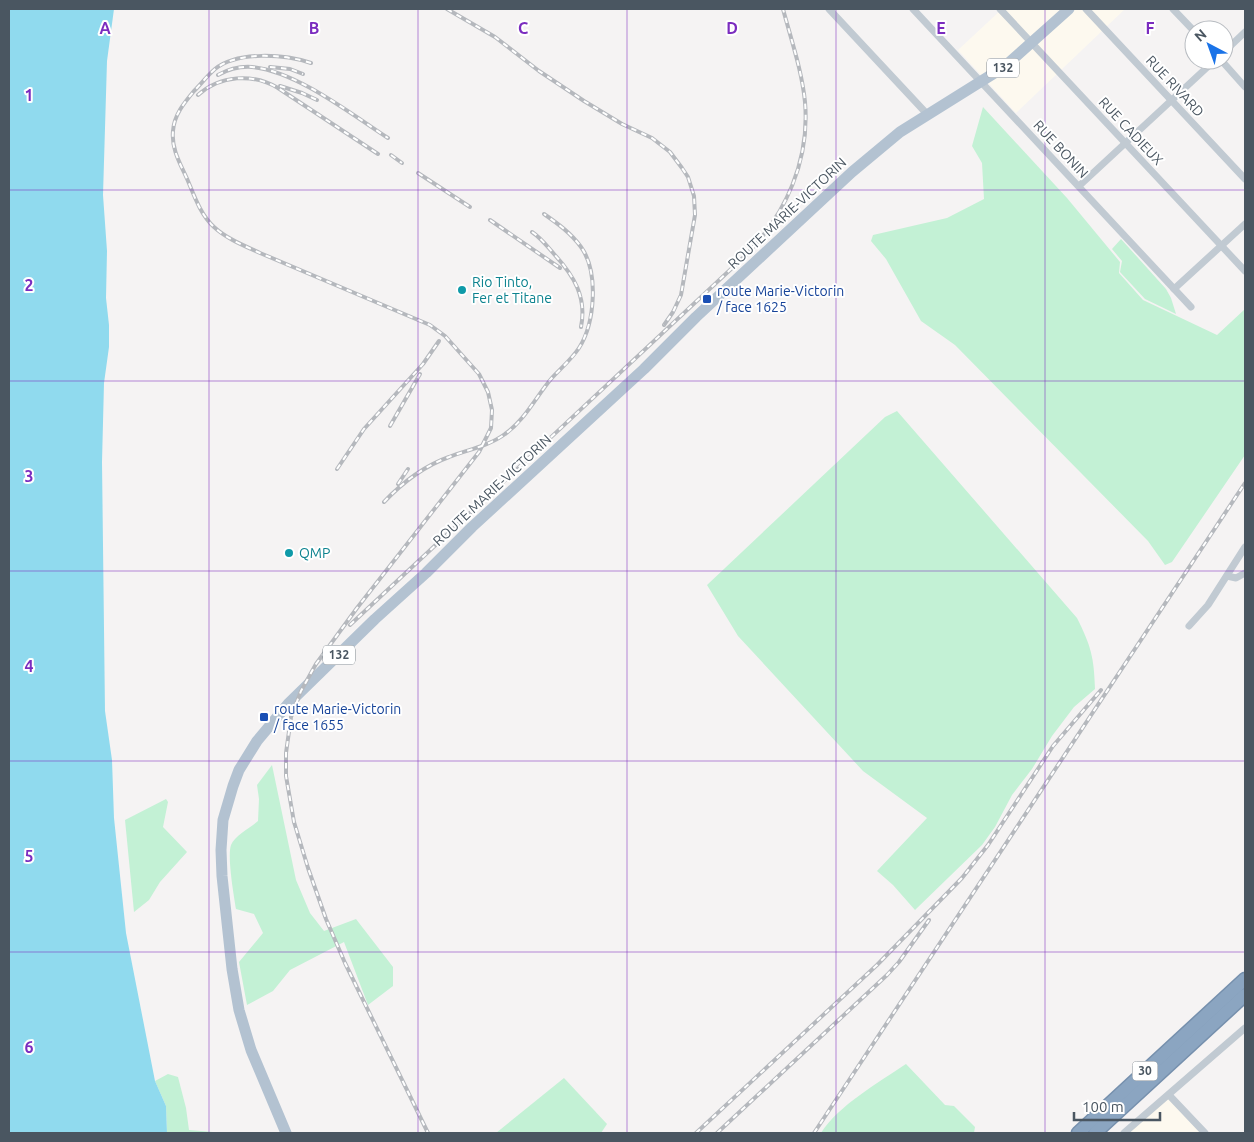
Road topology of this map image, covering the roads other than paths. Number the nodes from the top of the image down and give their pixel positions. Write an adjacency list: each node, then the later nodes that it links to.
1 (829, 9): 16 (street)
2 (913, 9): 13 (street, RUE BONIN)
3 (1000, 9): 9 (street, RUE CADIEUX)
4 (1069, 9): 9 (main road, ROUTE MARIE-VICTORIN / 132)
5 (1086, 9): 15 (street, RUE RIVARD)
6 (1173, 9): 7 (street)
7 (1184, 21)
8 (1245, 32): 10 (street)
9 (1032, 42): 13 (main road, ROUTE MARIE-VICTORIN / 132); 17 (street, RUE CADIEUX)
10 (1234, 42)
11 (1204, 70): 15 (street)
12 (1230, 70): 14 (street)
13 (982, 82): 16 (main road, ROUTE MARIE-VICTORIN / 132); 19 (street, RUE BONIN)
14 (1245, 87)
15 (1171, 100): 17 (street); 18 (street, RUE RIVARD)
16 (927, 114): 35 (main road, ROUTE MARIE-VICTORIN / 132)
17 (1126, 144): 19 (street); 21 (street, RUE CADIEUX)
18 (1245, 179)
19 (1078, 186): 23 (street, RUE BONIN)
20 (1245, 224): 21 (street)
21 (1222, 246): 22 (street, RUE CADIEUX); 23 (street)
22 (1245, 271)
23 (1174, 289): 24 (street, RUE BONIN)
24 (1191, 307)
25 (1245, 547): 27 (street)
26 (1245, 572): 27 (street)
27 (1227, 576): 28 (street)
28 (1189, 626)
29 (1245, 979): 36 (highway, 30)
30 (1245, 995): 33 (highway, 30)
31 (1245, 1003): 33 (highway)
32 (1245, 1028): 34 (street)
33 (1189, 1047): 37 (highway, 30)
34 (1168, 1095): 38 (street); 39 (street)
35 (286, 1133)
36 (1078, 1133)
37 (1095, 1133)
38 (1124, 1133)
39 (1204, 1133)

